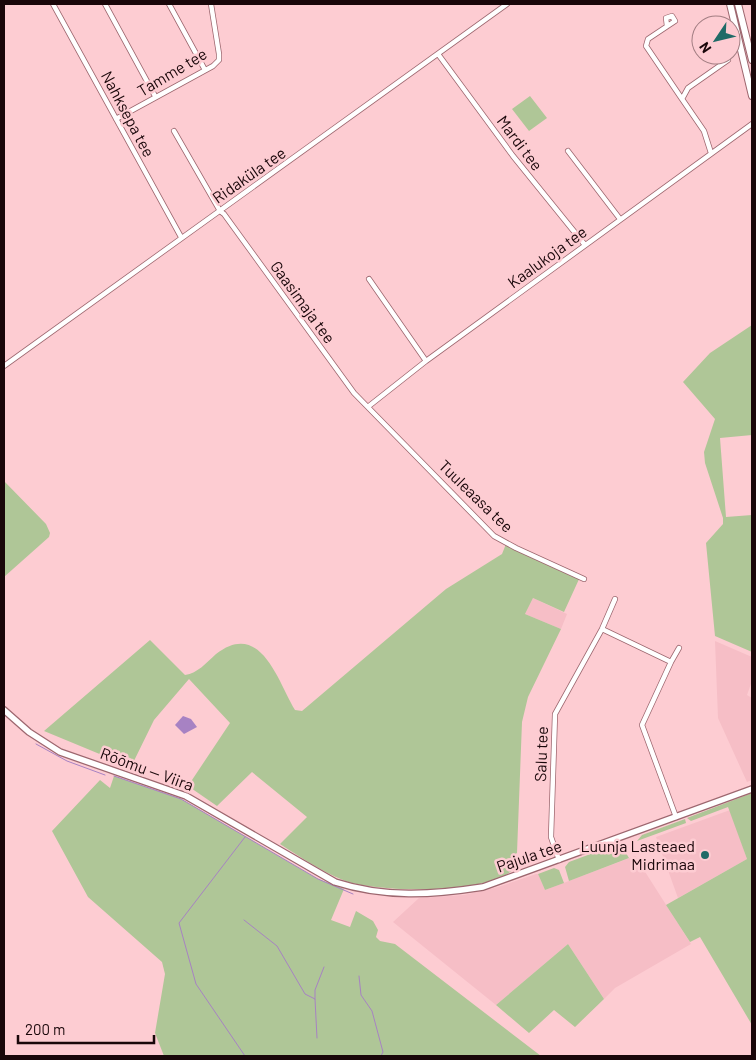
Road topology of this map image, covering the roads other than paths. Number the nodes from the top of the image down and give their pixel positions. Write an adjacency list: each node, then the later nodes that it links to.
1 (54, 4): 16 (street, Nahksepa tee)
2 (105, 4): 13 (street)
3 (170, 4): 12 (street)
4 (211, 4): 12 (street, Tamme tee)
5 (507, 4): 9 (street, Ridaküla tee)
6 (730, 4): 14 (main road)
7 (738, 4): 10 (main road)
8 (667, 26): 15 (street)
9 (438, 54): 23 (street, Ridaküla tee); 26 (street, Mardi tee)
10 (752, 60)
11 (721, 65): 15 (street)
12 (205, 70): 13 (street, Tamme tee)
13 (156, 96): 16 (street, Tamme tee)
14 (752, 96)
15 (682, 99): 22 (street)
16 (116, 119): 25 (street, Nahksepa tee)
17 (752, 124): 19 (street, Kaalukoja tee)
18 (174, 131): 23 (street, Gaasimaja tee)
19 (743, 131): 20 (street); 22 (street, Kaalukoja tee)
20 (752, 131)
21 (568, 151): 24 (street)
22 (711, 153): 24 (street, Kaalukoja tee)
23 (220, 211): 25 (street, Ridaküla tee); 30 (street, Gaasimaja tee)
24 (620, 219): 26 (street, Kaalukoja tee)
25 (181, 237): 29 (street, Ridaküla tee)
26 (584, 245): 28 (street, Kaalukoja tee)
27 (369, 279): 28 (street)
28 (426, 361): 30 (street, Kaalukoja tee)
29 (4, 366)
30 (369, 406): 31 (street, Tuuleaasa tee)
31 (584, 579)
32 (615, 600): 33 (street, Salu tee)
33 (602, 629): 35 (street); 39 (street, Salu tee)
34 (679, 648): 35 (street)
35 (671, 662): 38 (street)
36 (4, 710): 40 (street, Rõõmu — Viira)
37 (752, 789): 38 (street, Pajula tee)
38 (676, 817): 39 (street, Pajula tee)
39 (559, 860): 40 (street, Pajula tee)
40 (335, 882)

